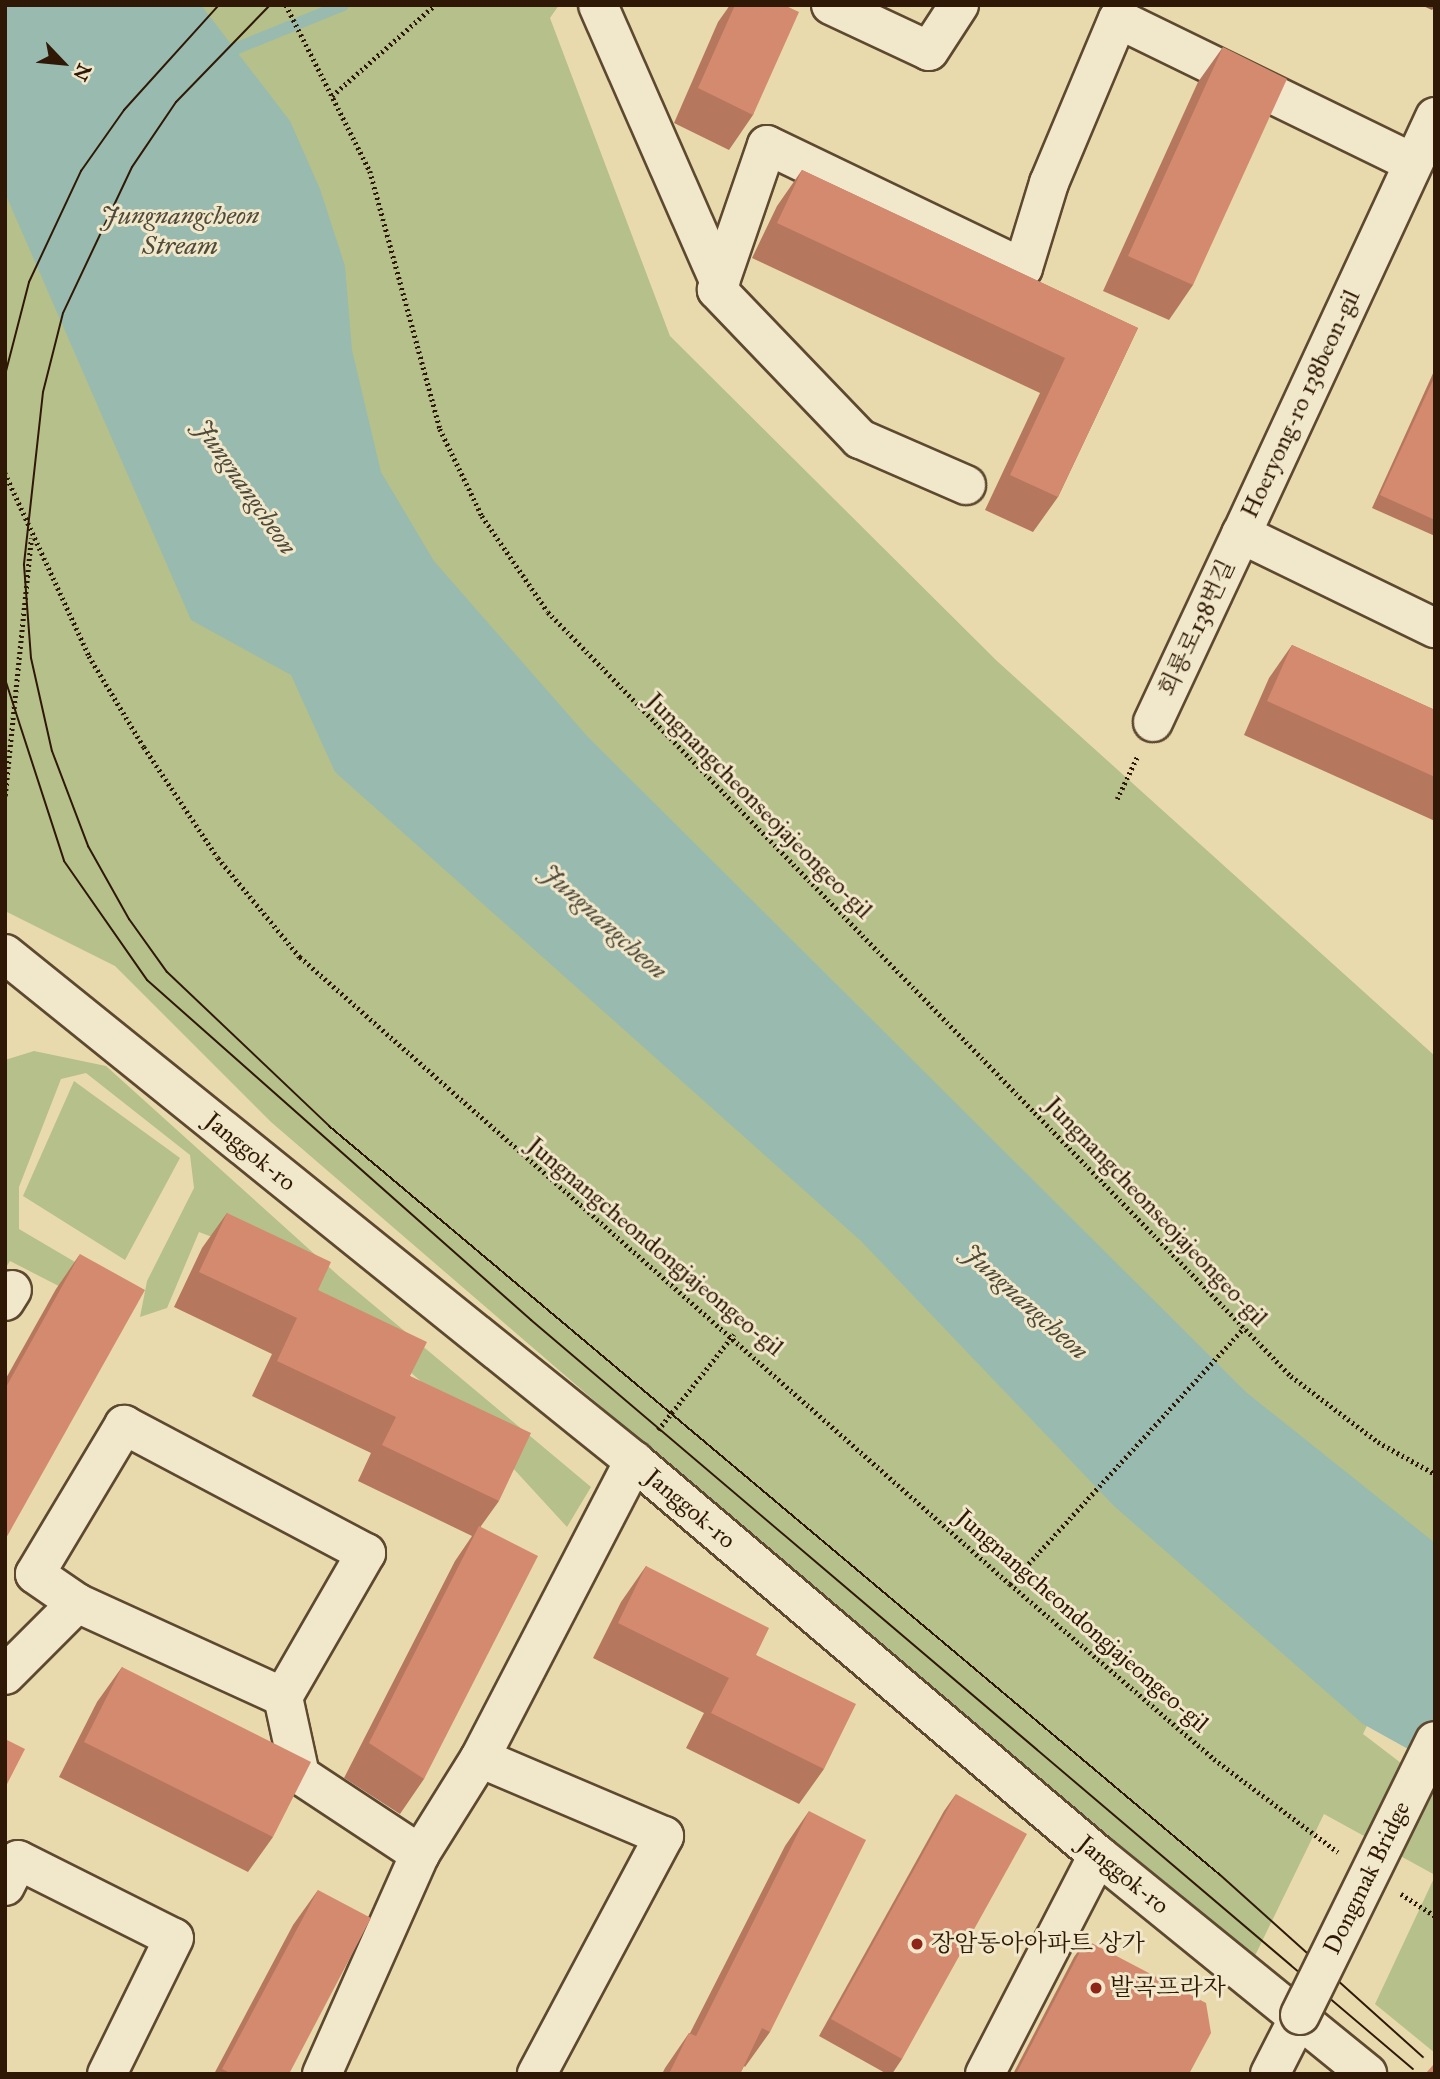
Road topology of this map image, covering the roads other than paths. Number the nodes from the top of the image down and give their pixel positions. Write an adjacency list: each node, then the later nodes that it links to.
1 (598, 5): 6 (street)
2 (831, 5): 3 (street)
3 (959, 5)
4 (1435, 117): 5 (street, Hoeryong-ro 138beon-gil)
5 (1413, 163): 6 (street); 8 (street, Hoeryong-ro 138beon-gil)
6 (720, 283): 7 (street)
7 (966, 485)
8 (1241, 534): 9 (street, Hoeryong-ro 138beon-gil); 10 (street, 회룡로138번길)
9 (1435, 628)
10 (1153, 722)
11 (5, 954): 12 (street, Janggok-ro)
12 (634, 1461): 17 (street); 19 (street, Janggok-ro)
13 (77, 1602): 14 (street); 15 (street); 15 (street)
14 (5, 1675)
15 (283, 1697): 18 (street)
16 (1435, 1741): 21 (street, Dongmak Bridge, bridge)
17 (480, 1758): 18 (street); 24 (street)
18 (420, 1854): 23 (street)
19 (1098, 1855): 21 (street, Janggok-ro); 25 (street)
20 (5, 1886): 22 (street)
21 (1300, 2015): 26 (street, Dongmak Bridge); 27 (street, Janggok-ro)
22 (107, 2074)
23 (322, 2074)
24 (537, 2074)
25 (985, 2074)
26 (1270, 2074)
27 (1367, 2074)

